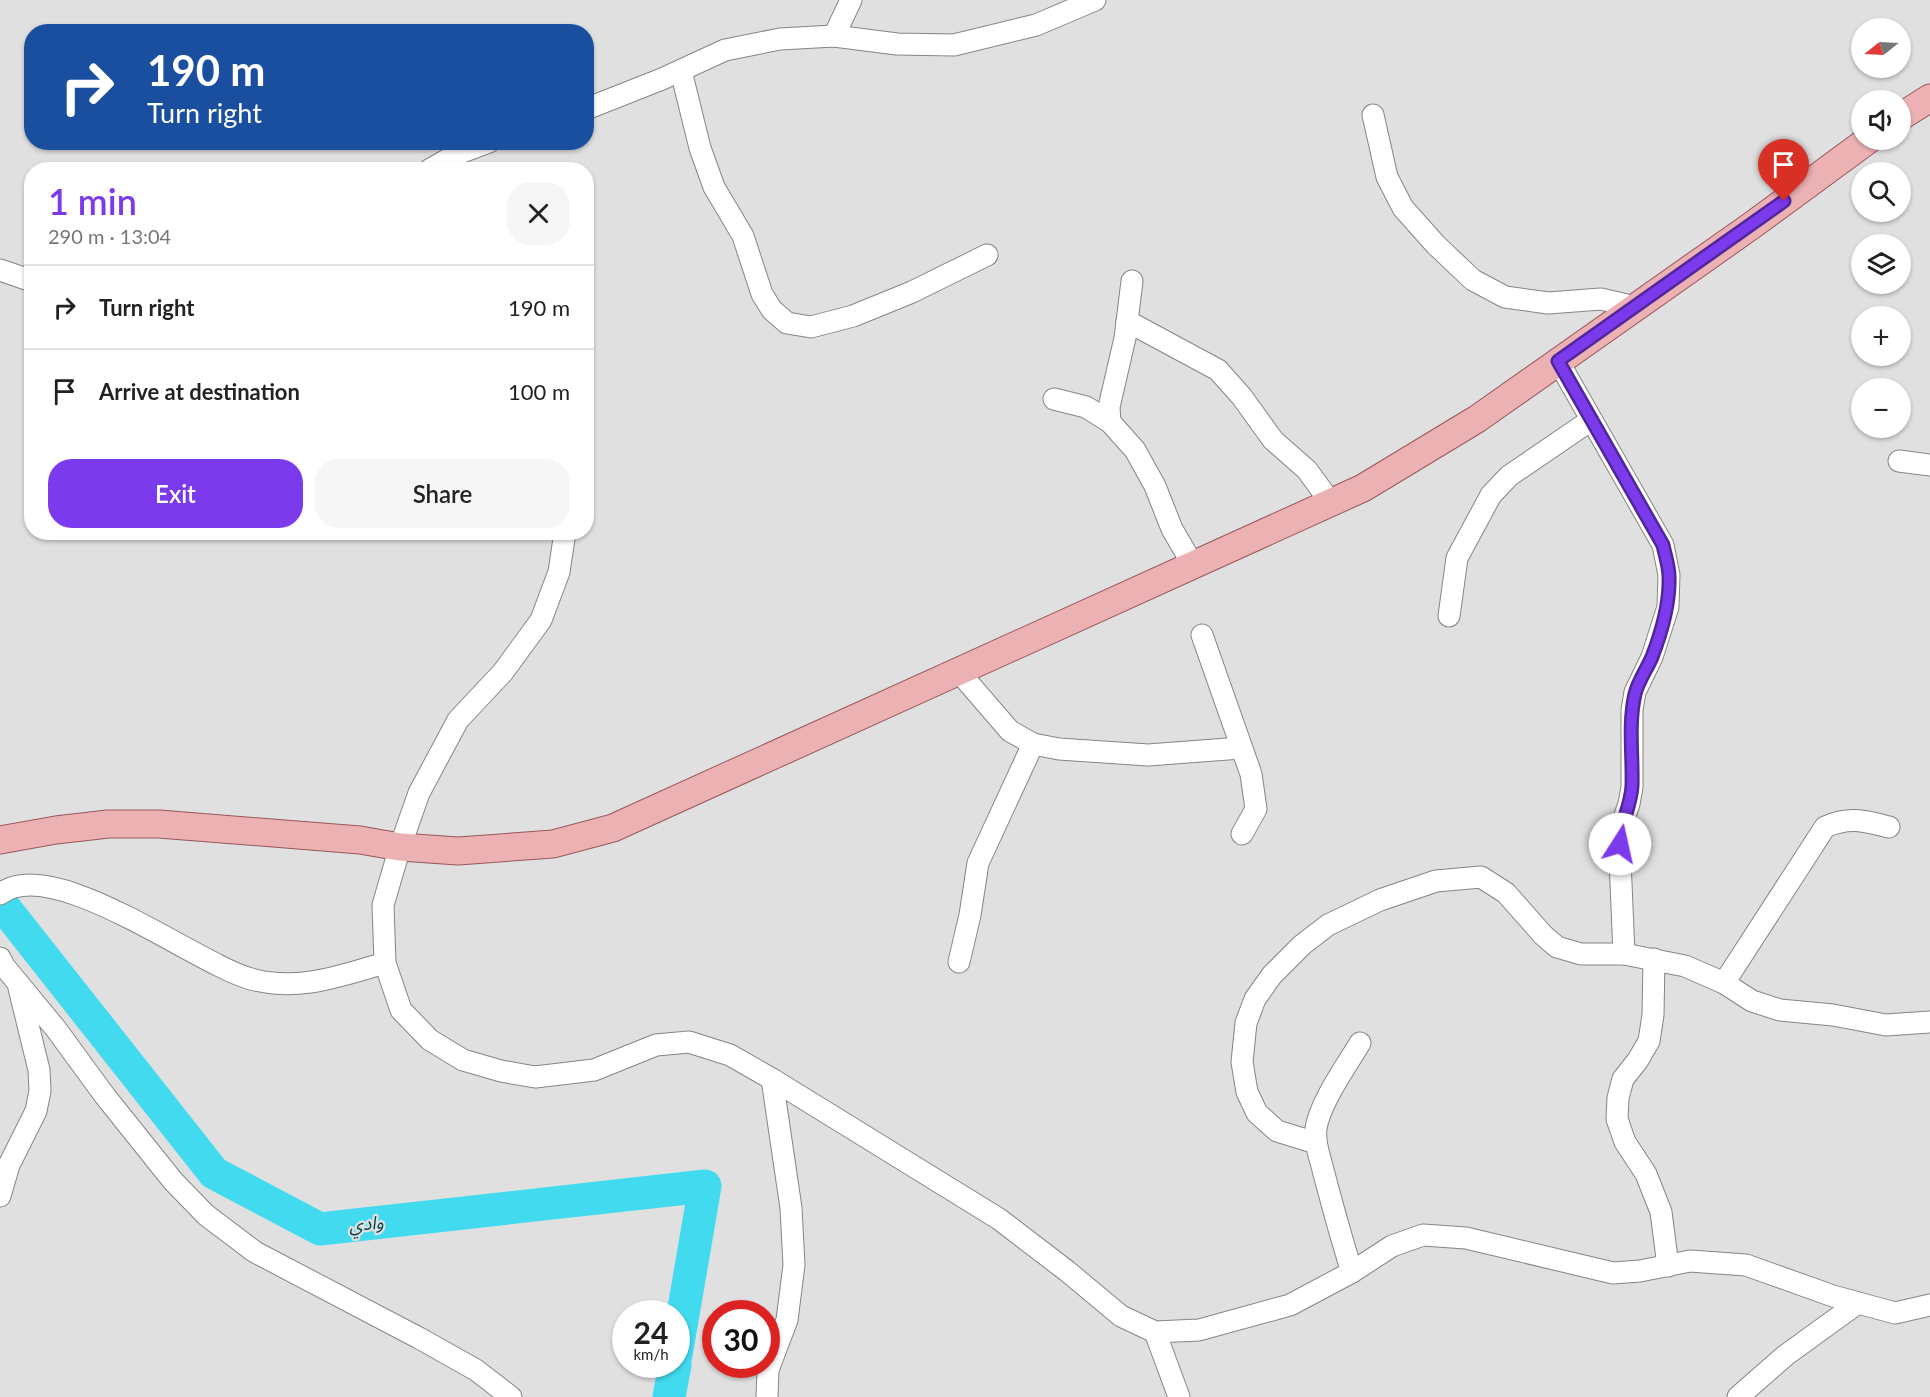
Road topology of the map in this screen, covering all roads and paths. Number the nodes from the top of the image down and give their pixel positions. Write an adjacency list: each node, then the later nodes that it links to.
1 (850, 0): 3 (street)
2 (1095, 0): 3 (street)
3 (834, 36): 4 (street)
4 (681, 71): 6 (street); 12 (street)
5 (1930, 98): 7 (main road)
6 (594, 106)
7 (1911, 110)
8 (1373, 115): 16 (street)
9 (468, 150): 11 (street)
10 (1854, 150): 16 (main road)
11 (443, 162)
12 (987, 255)
13 (0, 270): 14 (street)
14 (24, 278)
15 (1132, 281): 17 (street)
16 (1635, 307): 18 (main road)
17 (1127, 321): 21 (street); 24 (street)
18 (1558, 361): 20 (street); 24 (main road)
19 (1054, 399): 21 (street)
20 (1591, 420): 27 (street); 37 (street)
21 (1110, 422): 26 (street)
22 (1899, 461): 23 (street)
23 (1930, 465)
24 (1331, 502): 26 (main road)
25 (564, 540): 35 (street)
26 (1193, 565): 29 (main road)
27 (1449, 616)
28 (1202, 635): 31 (street)
29 (959, 672): 30 (street); 35 (main road)
30 (1033, 744): 31 (street); 40 (street)
31 (1241, 748): 33 (street)
32 (1889, 827): 43 (street)
33 (1242, 834)
34 (2, 836): 35 (main road)
35 (400, 847): 41 (street)
36 (0, 894): 41 (street)
37 (1624, 954): 39 (street); 47 (street)
38 (0, 958): 42 (street)
39 (1654, 959): 43 (street); 49 (street)
40 (959, 962)
41 (385, 963): 46 (street)
42 (18, 983): 48 (street); 54 (street)
43 (1724, 983): 44 (street)
44 (1930, 1022)
45 (1360, 1043): 47 (street)
46 (772, 1079): 53 (street); 55 (street)
47 (1316, 1143): 50 (street)
48 (0, 1196)
49 (1668, 1266): 50 (street); 51 (street)
50 (1352, 1272): 53 (street)
51 (1858, 1303): 52 (street); 57 (street)
52 (1930, 1305)
53 (1155, 1332): 56 (street)
54 (511, 1397)
55 (767, 1397)
56 (1179, 1397)
57 (1738, 1397)

